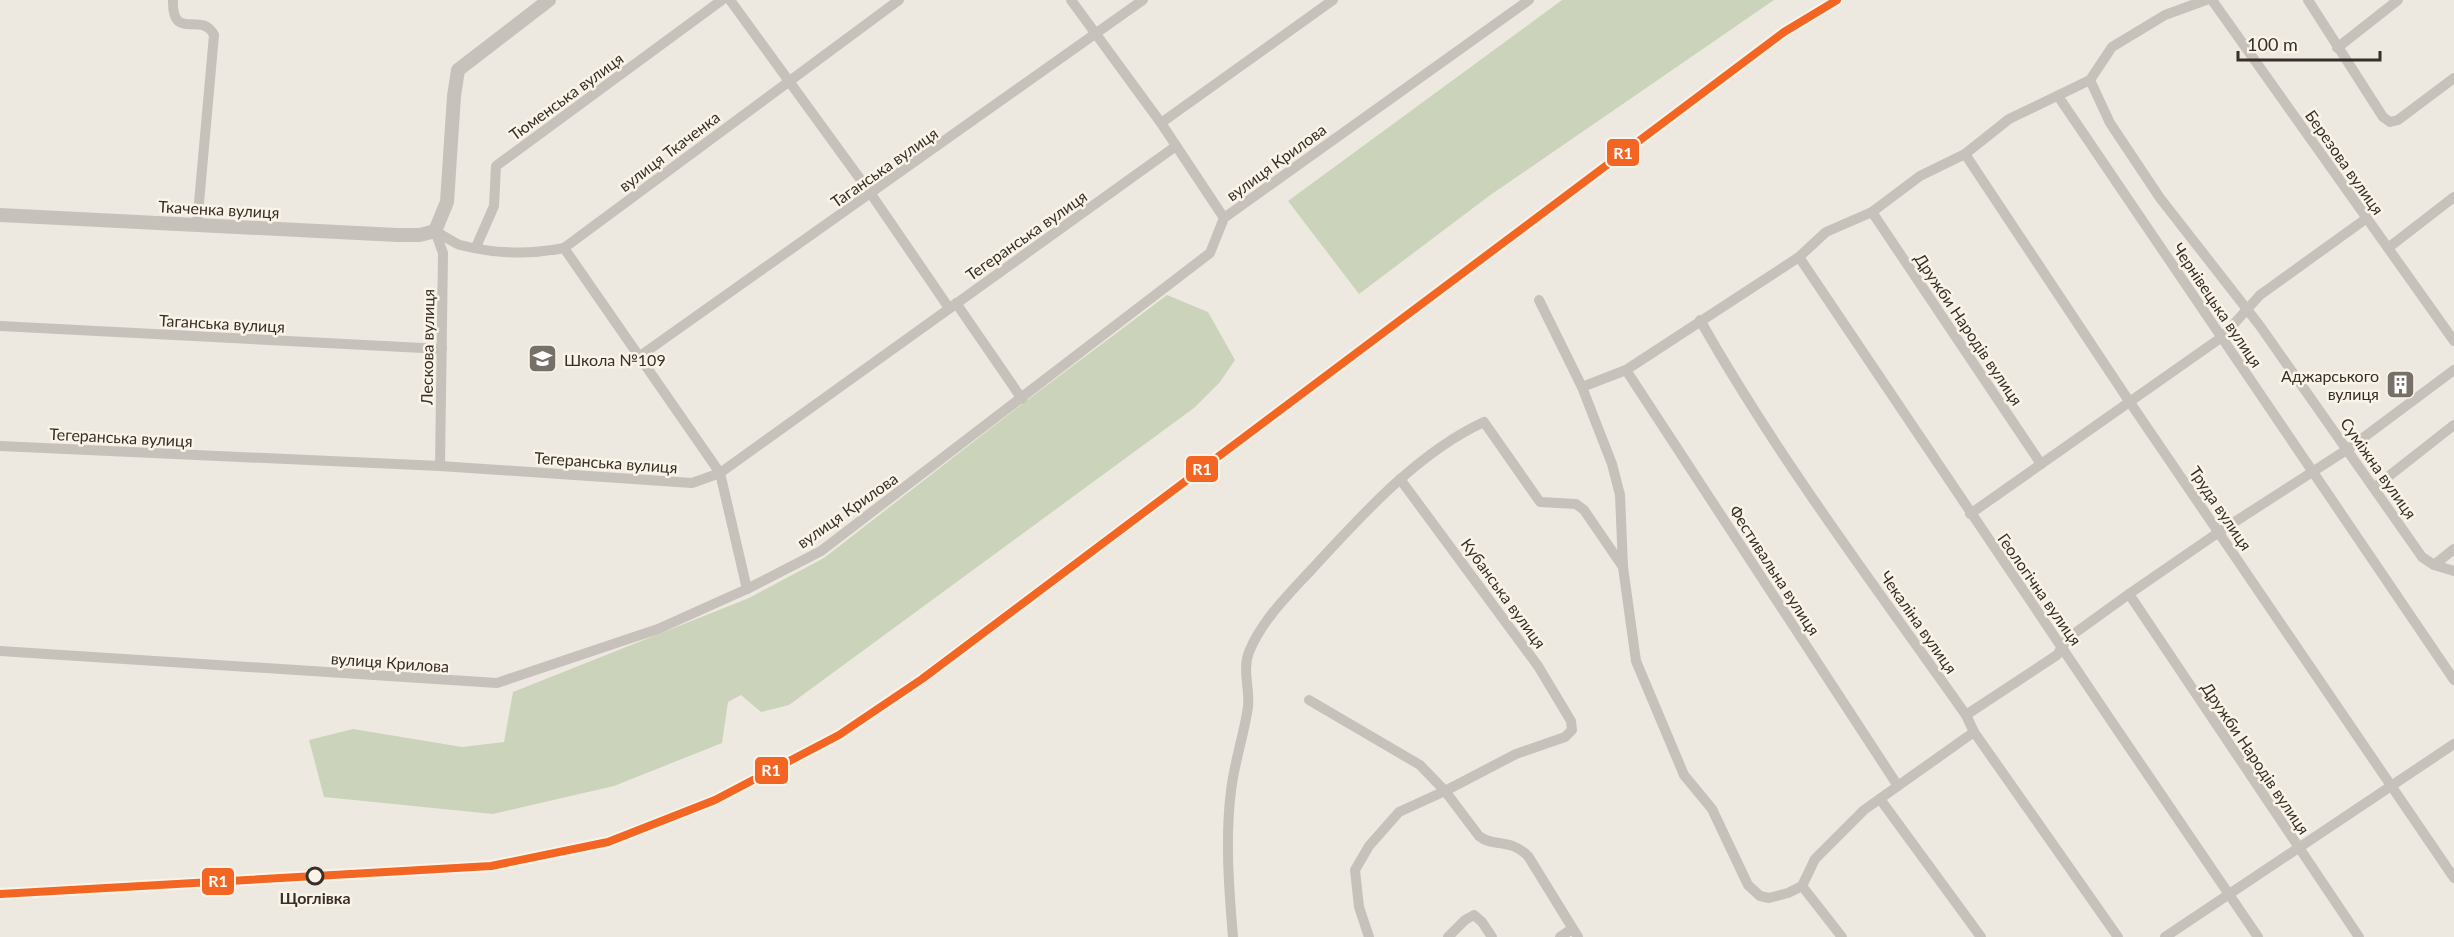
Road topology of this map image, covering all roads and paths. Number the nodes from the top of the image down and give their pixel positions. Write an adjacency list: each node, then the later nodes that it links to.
1 (173, 0): 29 (street)
2 (549, 0): 30 (street)
3 (722, 0): 31 (street, Тюменська вулиця)
4 (730, 0): 18 (street)
5 (899, 0): 18 (street, вулиця Ткаченка)
6 (1071, 0): 14 (street)
7 (1143, 0): 14 (street, Таганська вулиця)
8 (1333, 0): 20 (street)
9 (1529, 0): 27 (street, вулиця Крилова)
10 (2206, 0): 17 (street)
11 (2212, 0): 28 (street, Березова вулиця)
12 (2308, 0): 15 (street)
13 (2398, 0): 15 (street)
14 (1096, 34): 20 (street); 23 (street, Таганська вулиця)
15 (2337, 48): 16 (street)
16 (2454, 78)
17 (2090, 80): 19 (street); 37 (street, Суміжна вулиця)
18 (788, 81): 23 (street); 32 (street, вулиця Ткаченка)
19 (2058, 96): 22 (street); 40 (street, Чернівецька вулиця)
20 (1161, 123): 21 (street)
21 (1176, 146): 27 (street); 36 (street, Тегеранська вулиця)
22 (1965, 154): 25 (street); 48 (street, Труда вулиця)
23 (871, 194): 36 (street); 43 (street, Таганська вулиця)
24 (2454, 197): 33 (street)
25 (1872, 212): 34 (street); 52 (street, Дружби Народів вулиця)
26 (0, 215): 29 (street, Ткаченка вулиця)
27 (1224, 218): 47 (street, вулиця Крилова)
28 (2367, 218): 33 (street, Березова вулиця); 37 (street)
29 (197, 225): 30 (street, Ткаченка вулиця)
30 (435, 231): 31 (street, вулиця Ткаченка); 42 (street, Лескова вулиця)
31 (476, 247): 32 (street, вулиця Ткаченка)
32 (564, 248): 43 (street)
33 (2388, 248): 41 (street, Березова вулиця)
34 (1799, 257): 38 (street); 58 (street, Геологічна вулиця)
35 (1539, 300): 46 (street)
36 (952, 305): 47 (street); 54 (street, Тегеранська вулиця)
37 (2248, 310): 40 (street); 51 (street, Суміжна вулиця)
38 (1700, 320): 44 (street); 70 (street, Чекаліна вулиця)
39 (0, 326): 42 (street, Таганська вулиця)
40 (2222, 337): 48 (street); 55 (street, Чернівецька вулиця)
41 (2454, 341)
42 (442, 349): 53 (street, Лескова вулиця)
43 (640, 356): 54 (street)
44 (1626, 370): 46 (street); 73 (street, Фестивальна вулиця)
45 (2454, 370): 51 (street)
46 (1582, 387): 62 (street)
47 (1022, 399): 64 (street, вулиця Крилова)
48 (2129, 401): 52 (street); 59 (street, Труда вулиця)
49 (2454, 425): 57 (street)
50 (0, 446): 53 (street, Тегеранська вулиця)
51 (2348, 449): 55 (street); 57 (street, Суміжна вулиця)
52 (2041, 464): 58 (street)
53 (440, 466): 54 (street, Тегеранська вулиця)
54 (720, 473): 64 (street)
55 (2313, 473): 59 (street); 68 (street, Чернівецька вулиця)
56 (1400, 479): 62 (street); 75 (street, Кубанська вулиця); 82 (street)
57 (2375, 487): 61 (street, Суміжна вулиця)
58 (1970, 514): 66 (street, Геологічна вулиця)
59 (2219, 532): 65 (street); 74 (street, Труда вулиця)
60 (2454, 549): 61 (street)
61 (2434, 565): 63 (street, Суміжна вулиця)
62 (1623, 567): 79 (street)
63 (2454, 571)
64 (747, 589): 67 (street, вулиця Крилова)
65 (2129, 594): 66 (street); 77 (street, Дружби Народів вулиця)
66 (2062, 646): 70 (street); 80 (street, Геологічна вулиця)
67 (0, 651)
68 (2454, 680)
69 (1309, 700): 75 (street)
70 (1966, 715): 71 (street, Чекаліна вулиця)
71 (1974, 732): 73 (street); 89 (street, Чекаліна вулиця)
72 (2454, 744): 74 (street)
73 (1898, 786): 76 (street)
74 (2390, 787): 77 (street); 78 (street, Труда вулиця)
75 (1445, 791): 81 (street); 83 (street)
76 (1880, 799): 79 (street); 88 (street)
77 (2299, 848): 80 (street); 92 (street, Дружби Народів вулиця)
78 (2454, 878)
79 (1803, 886): 87 (street)
80 (2229, 894): 90 (street); 91 (street, Геологічна вулиця)
81 (1575, 933): 86 (street)
82 (1233, 937)
83 (1369, 937)
84 (1449, 937): 85 (street)
85 (1492, 937)
86 (1560, 937)
87 (1842, 937)
88 (1981, 937)
89 (2118, 937)
90 (2165, 937)
91 (2258, 937)
92 (2359, 937)

